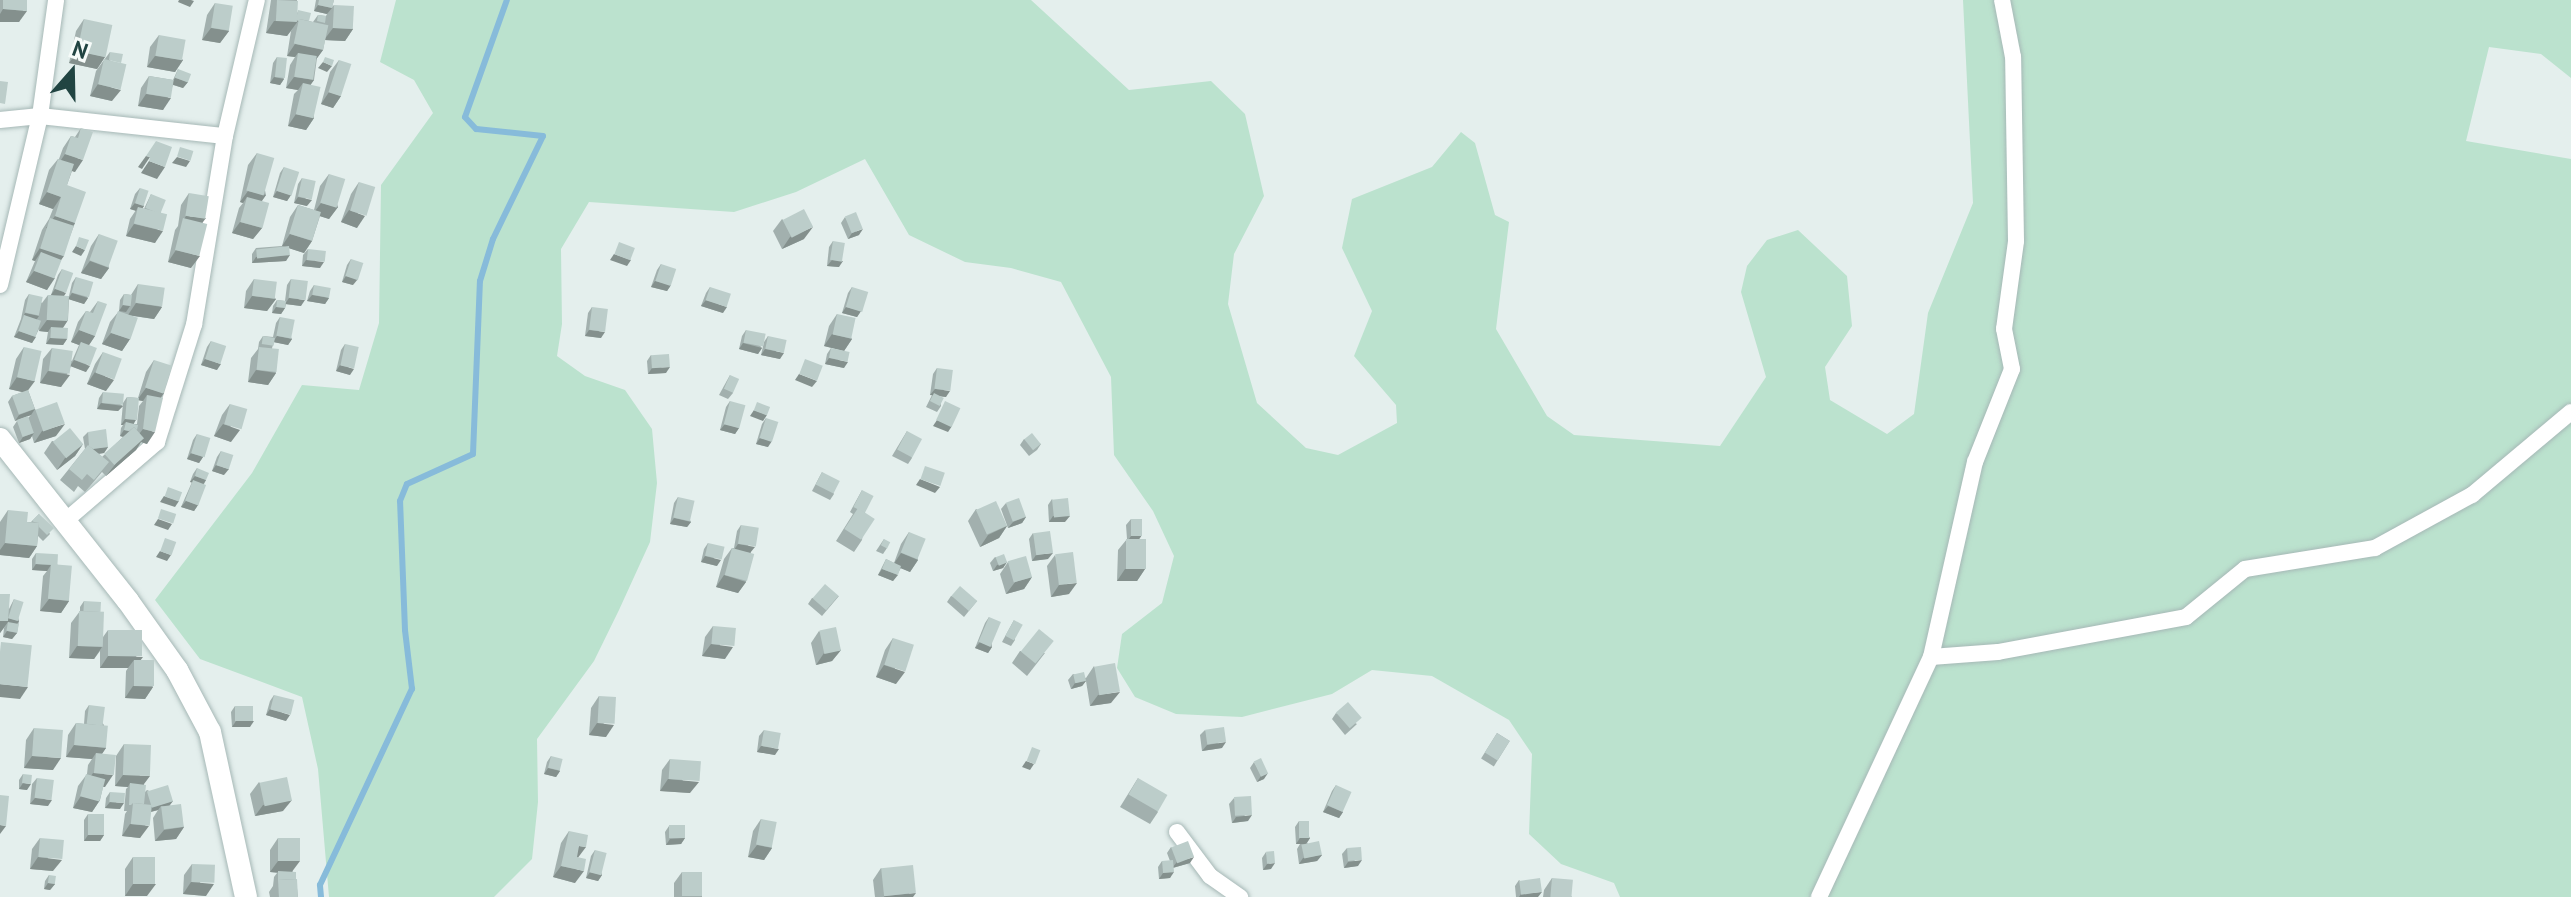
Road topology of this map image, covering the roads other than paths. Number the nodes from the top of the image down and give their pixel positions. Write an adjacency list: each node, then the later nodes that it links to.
1 (56, 0): 4 (street)
2 (257, 0): 6 (street)
3 (2002, 0): 11 (street)
4 (40, 116): 5 (street); 6 (street); 7 (street)
5 (0, 120)
6 (225, 136): 10 (street)
7 (0, 285)
8 (2571, 412): 11 (street)
9 (0, 439): 10 (street)
10 (64, 522): 13 (street)
11 (1931, 657): 15 (street)
12 (1177, 832): 14 (street)
13 (246, 897)
14 (1240, 897)
15 (1819, 897)

